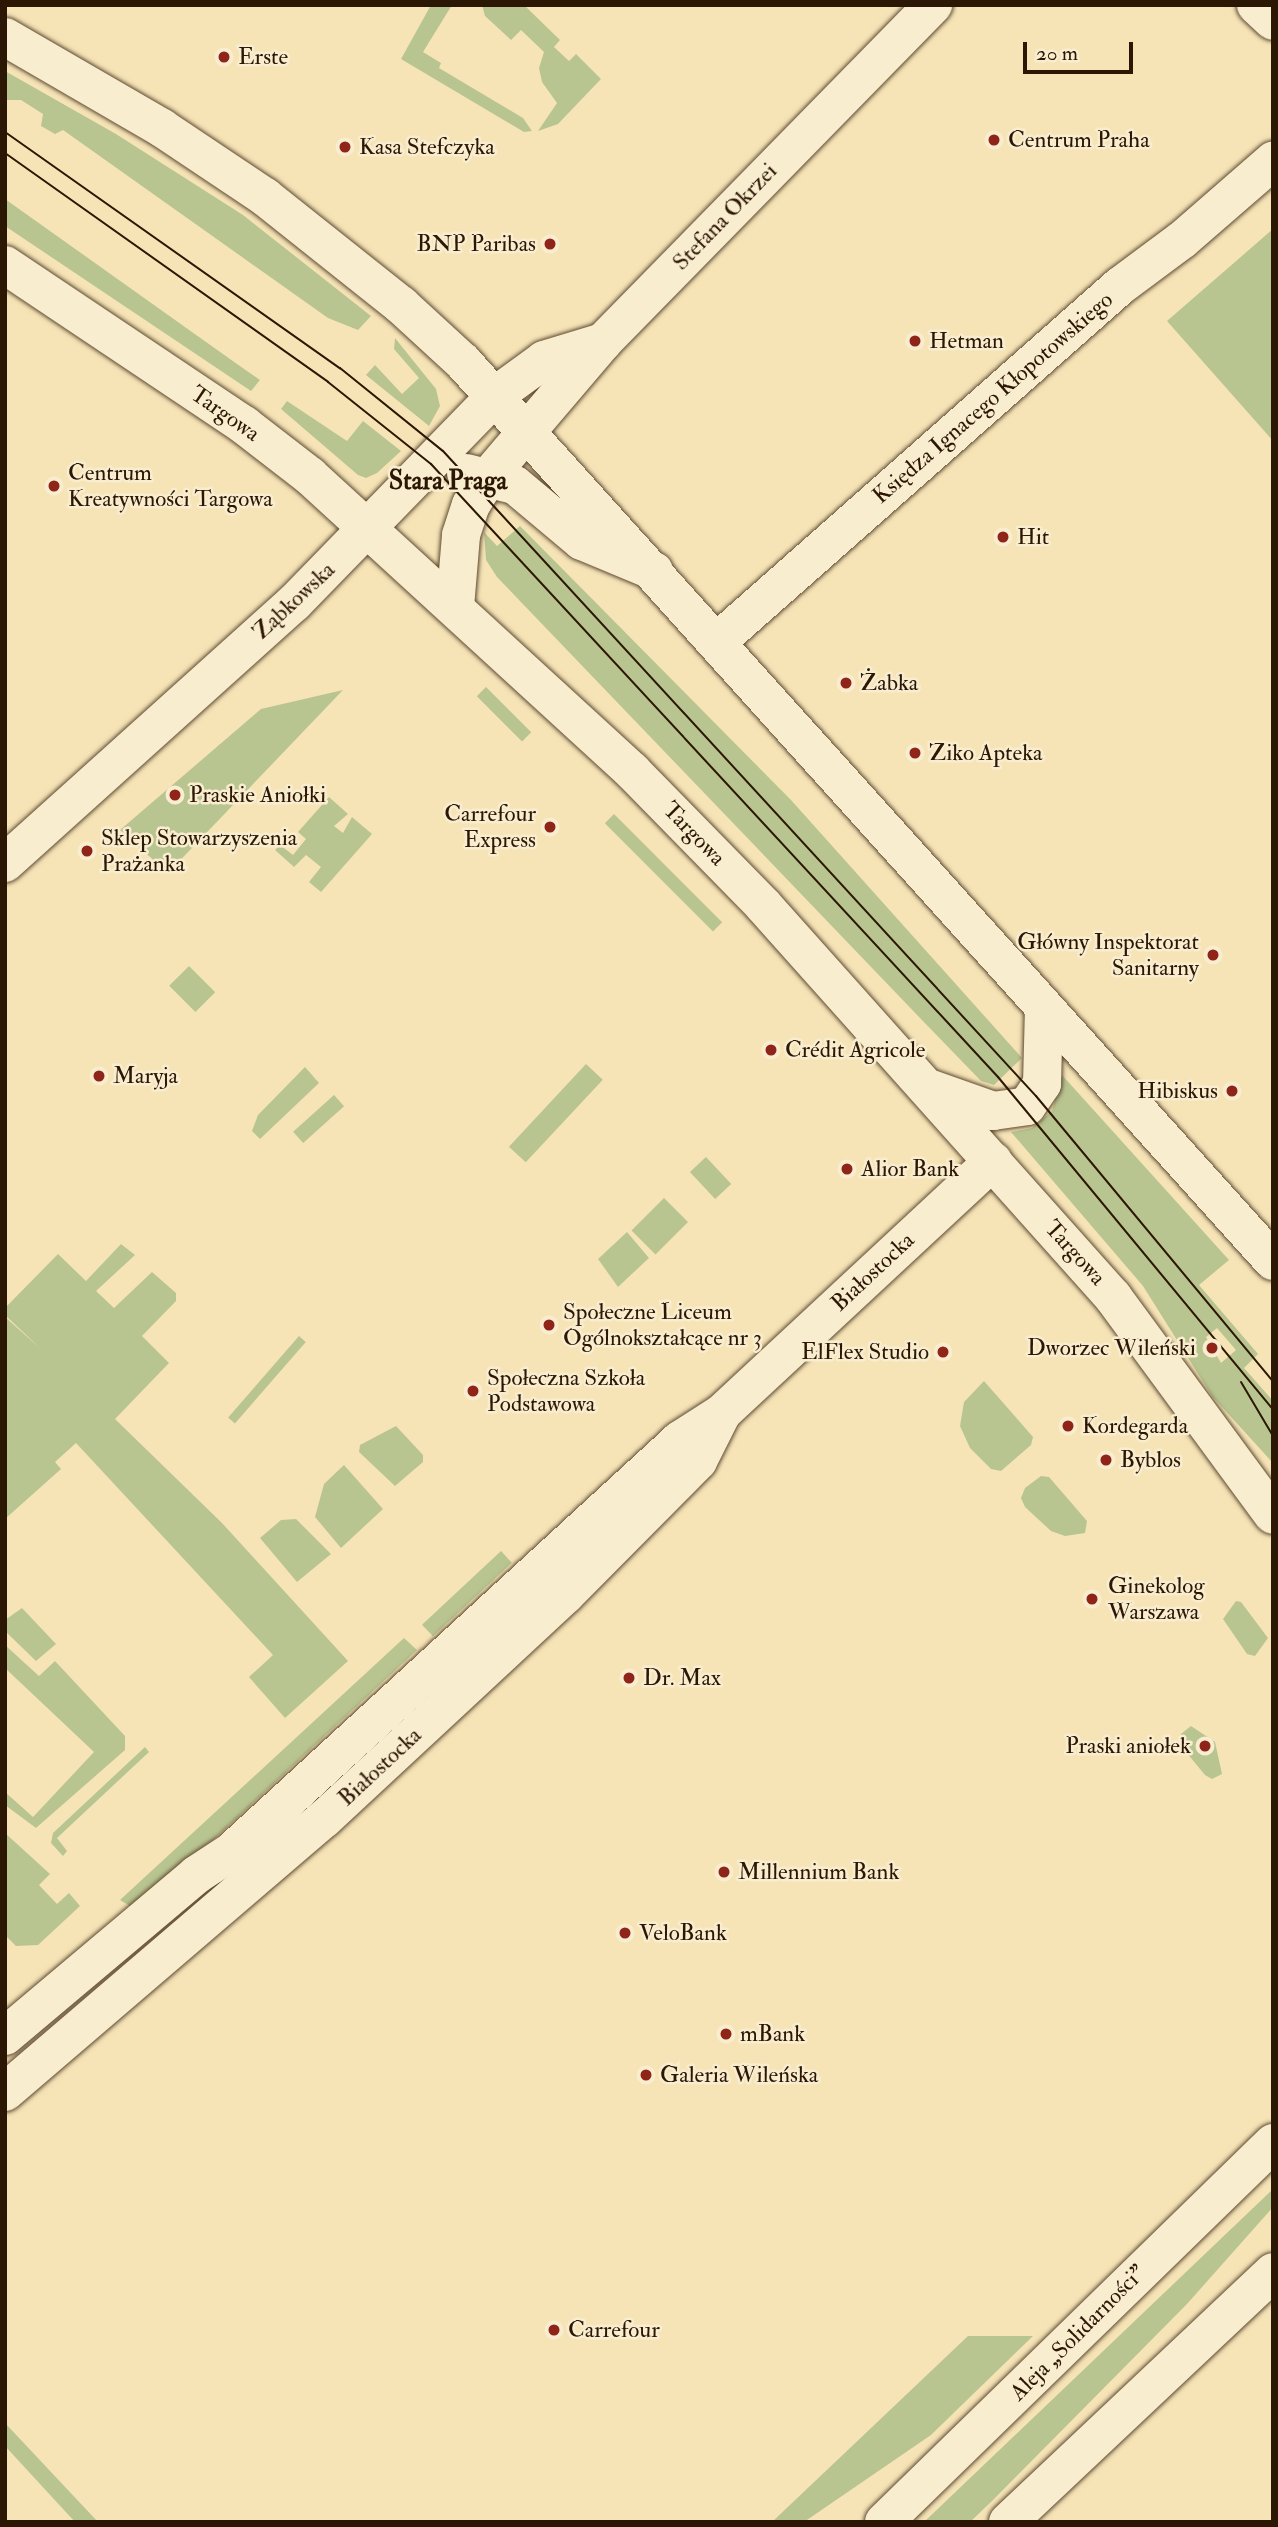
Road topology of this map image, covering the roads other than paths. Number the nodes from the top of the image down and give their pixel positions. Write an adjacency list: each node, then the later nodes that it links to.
1 (933, 5): 7 (street, Stefana Okrzei)
2 (1256, 5): 3 (street)
3 (1273, 21)
4 (5, 37): 8 (street)
5 (1273, 160): 15 (street, Księdza Ignacego Kłopotowskiego)
6 (5, 265): 12 (street, Targowa)
7 (603, 342): 8 (street, Stefana Okrzei); 9 (street)
8 (495, 395): 9 (street); 10 (street, Ząbkowska)
9 (528, 431): 11 (street); 13 (street)
10 (422, 474): 11 (street); 12 (street, Ząbkowska)
11 (489, 476): 13 (street); 14 (street)
12 (369, 529): 14 (street, Targowa); 16 (street, Ząbkowska)
13 (657, 573): 15 (street)
14 (455, 607): 18 (street, Targowa)
15 (718, 641): 17 (street)
16 (5, 863)
17 (1044, 1009): 18 (street); 20 (street)
18 (926, 1087): 19 (street, Targowa)
19 (993, 1161): 21 (street, Białostocka); 22 (street, Targowa)
20 (1273, 1261)
21 (722, 1413): 23 (street, Białostocka); 24 (street, Białostocka)
22 (1273, 1515)
23 (9, 2025): 24 (street)
24 (45, 2059): 25 (street, Białostocka)
25 (5, 2092)
26 (1273, 2143): 28 (street, Aleja „Solidarności”)
27 (1273, 2272): 29 (street)
28 (884, 2522)
29 (1008, 2522)

